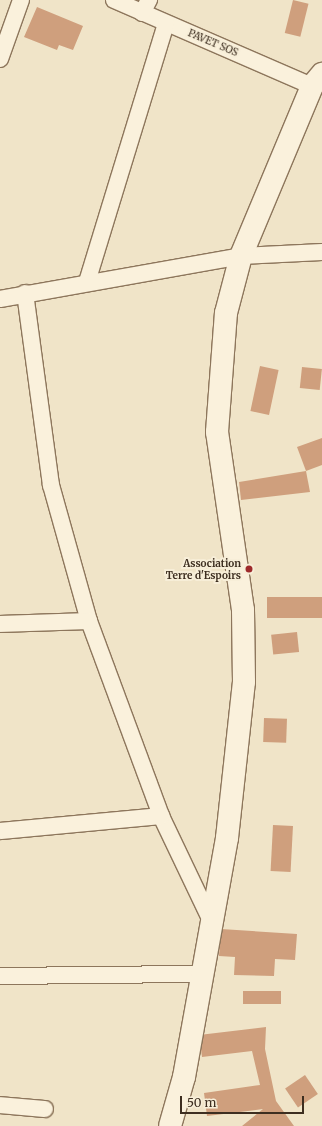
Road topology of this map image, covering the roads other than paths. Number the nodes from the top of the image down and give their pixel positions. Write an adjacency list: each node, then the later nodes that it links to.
1 (21, 0): 5 (street)
2 (114, 0): 3 (street, PAVET SOS)
3 (146, 6): 4 (street, PAVET SOS)
4 (166, 24): 6 (street, PAVET SOS); 9 (street)
5 (0, 59)
6 (317, 80): 8 (main road)
7 (322, 252): 8 (street)
8 (241, 256): 9 (street); 16 (main road)
9 (87, 282): 10 (street)
10 (26, 293): 11 (street); 12 (street)
11 (0, 299)
12 (89, 621): 13 (street); 14 (street)
13 (0, 624)
14 (161, 816): 15 (street); 16 (street)
15 (0, 831)
16 (212, 923): 17 (main road)
17 (203, 974): 18 (street); 21 (main road)
18 (0, 976)
19 (0, 1105): 20 (street)
20 (45, 1109)
21 (170, 1126)

